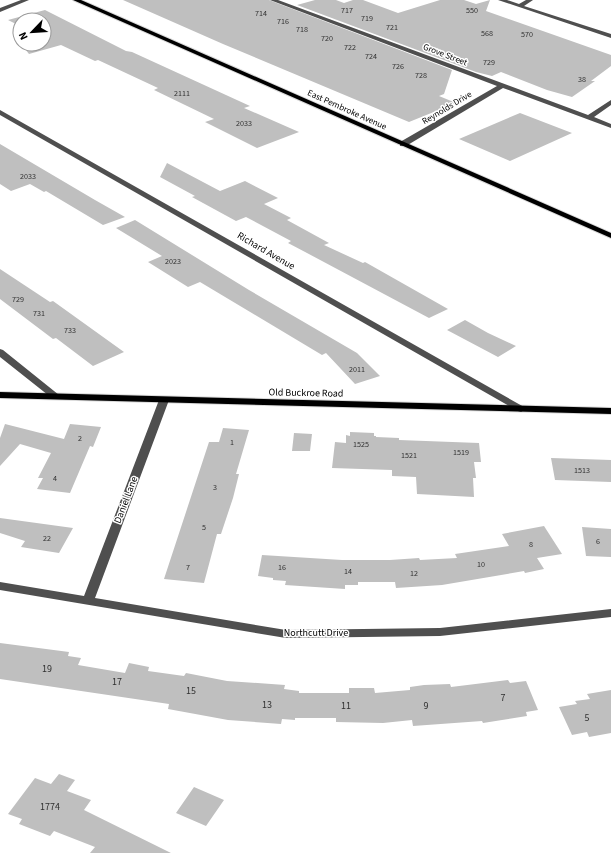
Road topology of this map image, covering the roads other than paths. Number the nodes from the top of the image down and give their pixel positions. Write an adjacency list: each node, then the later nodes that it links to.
1 (26, 0): 7 (street)
2 (76, 0): 14 (main road, East Pembroke Avenue)
3 (273, 0): 9 (street, Grove Street)
4 (501, 0): 6 (street)
5 (530, 0): 6 (street)
6 (519, 6): 8 (street)
7 (0, 10)
8 (611, 36)
9 (501, 86): 12 (street, Grove Street); 14 (street, Reynolds Drive)
10 (611, 102): 12 (street)
11 (0, 112): 20 (street, Richard Avenue)
12 (589, 118): 13 (street, Grove Street)
13 (611, 126)
14 (403, 144): 15 (main road, East Pembroke Avenue)
15 (611, 236)
16 (0, 352): 18 (street)
17 (0, 394): 18 (main road, Old Buckroe Road)
18 (56, 397): 19 (main road, Old Buckroe Road)
19 (164, 400): 20 (main road, Old Buckroe Road); 23 (street, Daniel Lane)
20 (521, 409): 21 (main road, Old Buckroe Road)
21 (611, 411)
22 (0, 586): 23 (street, Northcutt Drive)
23 (88, 601): 24 (street, Northcutt Drive)
24 (611, 613)

